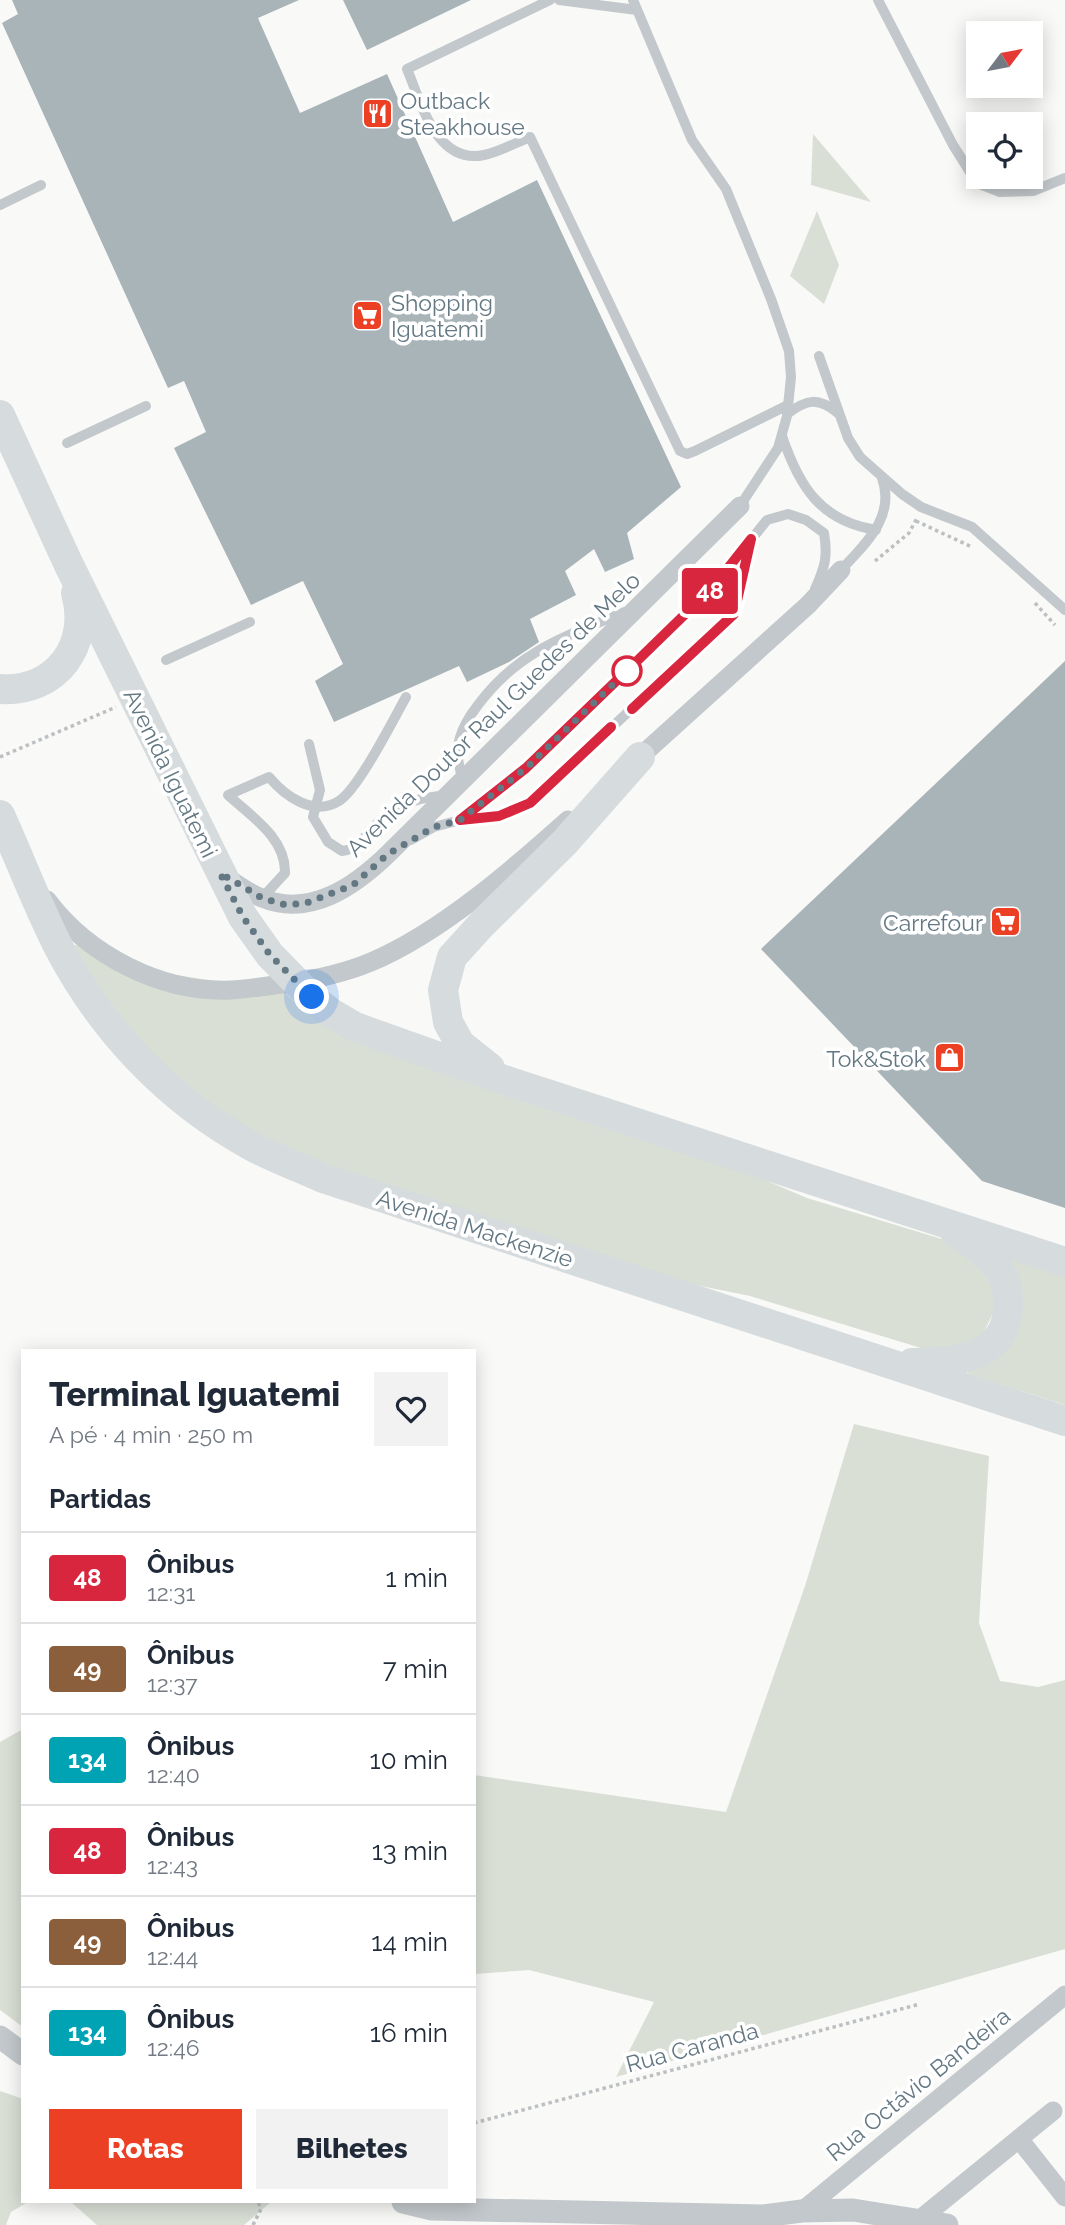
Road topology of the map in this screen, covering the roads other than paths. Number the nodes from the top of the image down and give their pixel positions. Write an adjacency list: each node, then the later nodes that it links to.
1 (550, 0): 10 (lane)
2 (559, 0): 4 (lane)
3 (878, 0): 5 (lane)
4 (635, 5): 10 (lane)
5 (1065, 178)
6 (41, 186): 7 (lane)
7 (0, 205)
8 (819, 356): 11 (lane)
9 (146, 406): 14 (lane)
10 (788, 409): 11 (lane); 13 (lane)
11 (839, 413): 15 (lane)
12 (0, 415): 19 (main road, Avenida Iguatemi)
13 (781, 435): 16 (lane); 17 (lane)
14 (67, 443)
15 (881, 476): 17 (lane); 23 (lane)
16 (740, 506): 22 (street, Avenida Doutor Raul Guedes de Melo)
17 (876, 530): 20 (lane)
18 (751, 539): 21 (lane); 34 (lane); 34 (lane)
19 (68, 563): 26 (main road); 37 (main road, Avenida Iguatemi)
20 (841, 570): 21 (street)
21 (808, 605): 29 (street)
22 (639, 606): 30 (street, Avenida Doutor Raul Guedes de Melo); 30 (lane)
23 (1065, 610)
24 (250, 622): 25 (lane)
25 (166, 660)
26 (0, 689)
27 (406, 697): 32 (lane)
28 (309, 744): 32 (lane)
29 (640, 757): 36 (street); 39 (main road)
30 (462, 780): 31 (street, Avenida Doutor Raul Guedes de Melo)
31 (446, 796): 32 (lane); 35 (street, Avenida Doutor Raul Guedes de Melo)
32 (316, 805): 38 (lane)
33 (0, 816): 36 (main road)
34 (460, 820): 35 (lane)
35 (388, 854): 38 (street, Avenida Doutor Raul Guedes de Melo)
36 (18, 855): 42 (main road, Avenida Mackenzie)
37 (220, 873): 38 (street, Avenida Doutor Raul Guedes de Melo); 39 (main road, Avenida Iguatemi)
38 (262, 898)
39 (507, 1082): 40 (main road)
40 (932, 1217): 41 (main road); 42 (main road)
41 (1065, 1262)
42 (891, 1363): 43 (main road, Avenida Mackenzie)
43 (1065, 1421)
44 (1065, 1995): 51 (street, Rua Octávio Bandeira)
45 (0, 2037): 46 (street)
46 (21, 2053)
47 (1053, 2111): 48 (street)
48 (1019, 2138): 49 (street); 53 (street)
49 (1065, 2197)
50 (407, 2203): 52 (street)
51 (802, 2211): 52 (street); 53 (street)
52 (760, 2220)
53 (919, 2220): 54 (street)
54 (947, 2225)

